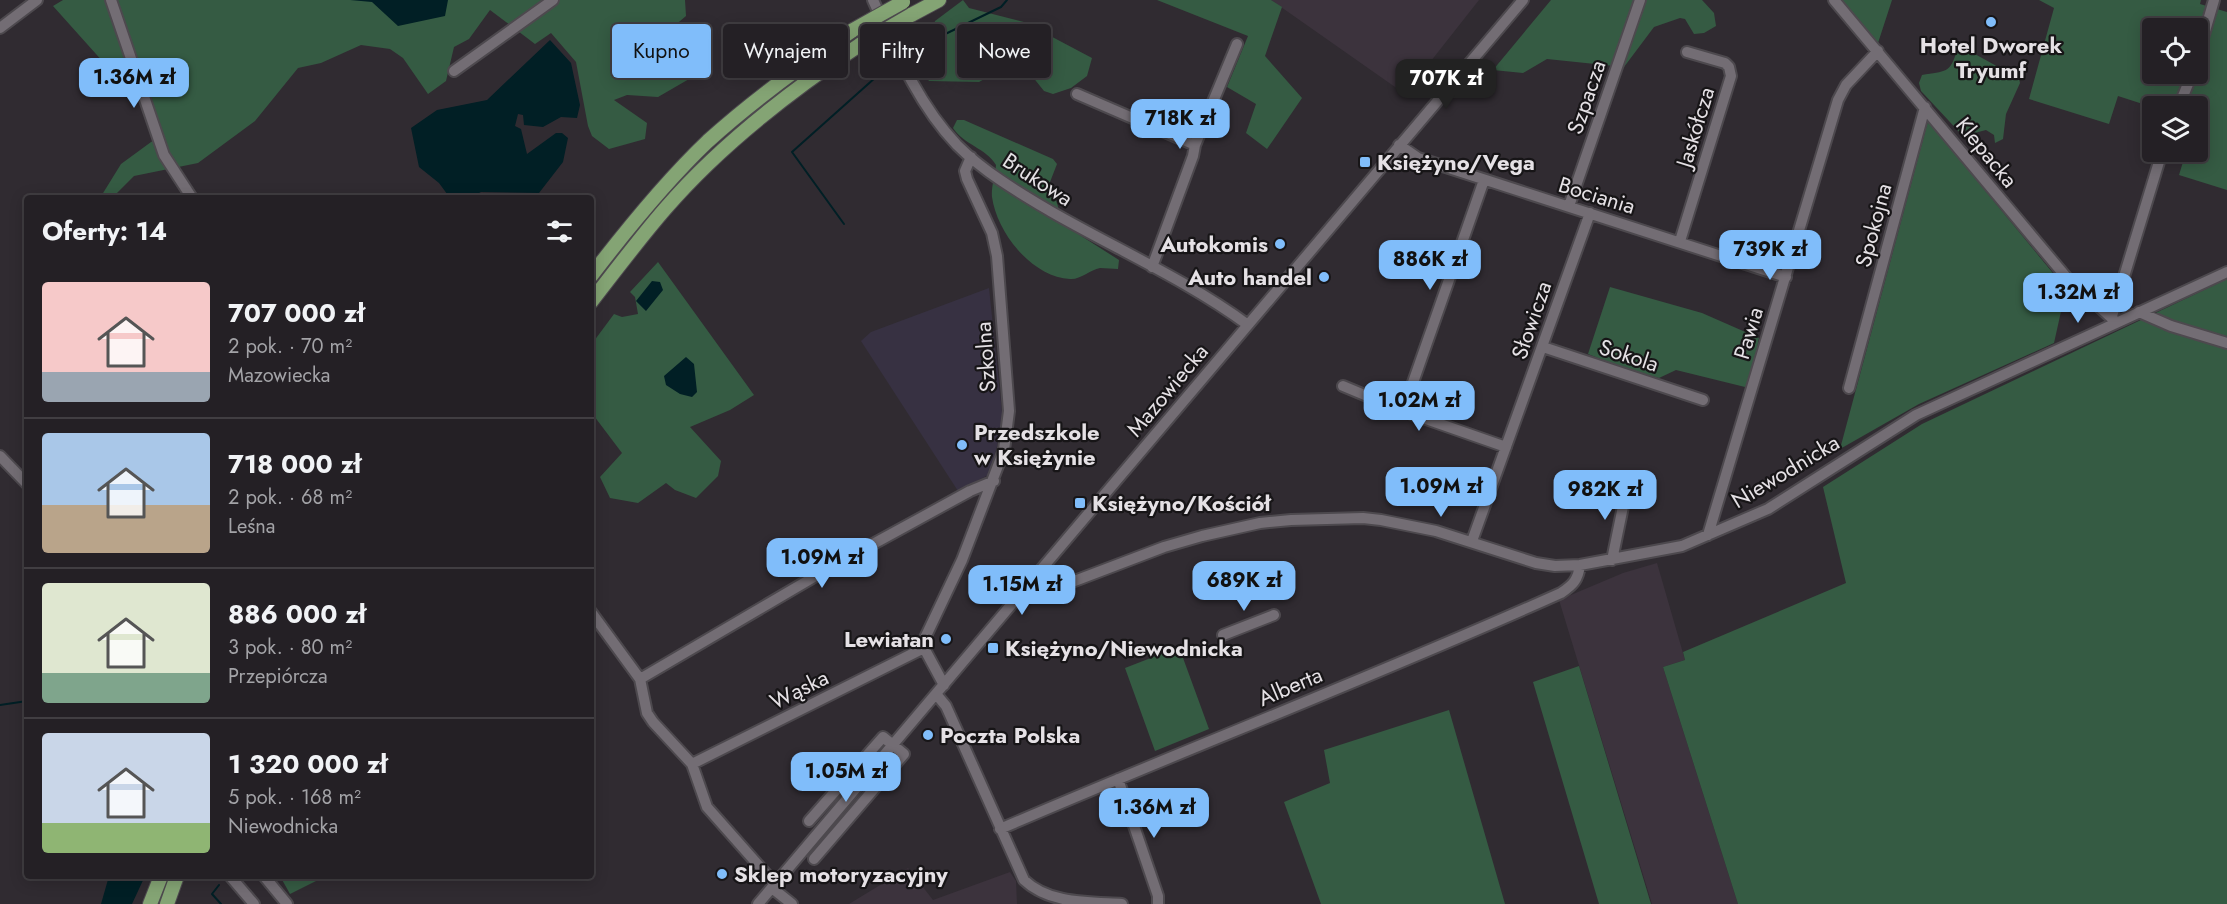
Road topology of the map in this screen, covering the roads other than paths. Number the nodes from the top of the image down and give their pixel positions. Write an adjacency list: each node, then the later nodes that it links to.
1 (37, 0): 12 (street)
2 (111, 0): 24 (street)
3 (553, 0): 16 (street)
4 (873, 0): 21 (street, Brukowa)
5 (939, 0): 32 (main road, bridge)
6 (1522, 0): 20 (street, Mazowiecka)
7 (1640, 0): 25 (street, Szpacza)
8 (1834, 0): 14 (street, Klepacka)
9 (2214, 0): 11 (street)
10 (904, 1): 29 (main road, bridge)
11 (2208, 21)
12 (0, 28)
13 (1237, 44): 19 (street)
14 (1878, 51): 18 (street, Klepacka); 31 (street, Pawia)
15 (1687, 52): 27 (street, Jaskółcza)
16 (454, 71)
17 (1077, 94): 19 (street)
18 (1925, 107): 34 (street, Klepacka); 39 (street, Spokojna)
19 (1195, 145): 28 (street)
20 (1399, 145): 23 (street, Bociania); 35 (street, Mazowiecka)
21 (971, 157): 28 (street, Brukowa); 45 (street, Szkolna)
22 (2159, 162): 34 (street)
23 (1484, 180): 25 (street, Bociania); 41 (street)
24 (190, 195)
25 (1569, 206): 26 (street, Bociania)
26 (1590, 213): 27 (street, Bociania); 37 (street, Słowicza)
27 (1680, 241): 31 (street, Bociania)
28 (1152, 267): 35 (street, Brukowa)
29 (594, 272)
30 (2227, 272): 33 (street, Niewodnicka)
31 (1786, 277): 47 (street, Pawia)
32 (594, 298)
33 (2139, 312): 34 (street, Niewodnicka); 36 (street)
34 (2114, 319): 47 (street, Niewodnicka)
35 (1248, 325): 51 (street, Mazowiecka)
36 (2227, 343)
37 (1543, 347): 40 (street, Sokola); 42 (street, Słowicza)
38 (1343, 386): 41 (street)
39 (1849, 388)
40 (1703, 400)
41 (1402, 411): 42 (street)
42 (1506, 447): 48 (street, Słowicza)
43 (0, 456): 44 (street)
44 (24, 481)
45 (994, 481): 55 (street, Szkolna); 56 (street)
46 (1627, 487): 49 (street)
47 (1708, 536): 49 (street, Niewodnicka)
48 (1472, 541): 50 (street, Niewodnicka); 51 (street, Niewodnicka)
49 (1612, 560): 50 (street, Niewodnicka)
50 (1580, 566): 61 (street, Alberta)
51 (1038, 575): 57 (street, Mazowiecka)
52 (1274, 615): 54 (street)
53 (594, 616): 56 (street)
54 (1223, 635)
55 (924, 648): 57 (street); 60 (street, Wąska)
56 (640, 679): 60 (street)
57 (944, 685): 58 (street, Mazowiecka)
58 (936, 694): 59 (street, Mazowiecka); 63 (street)
59 (894, 744): 62 (street); 64 (street); 69 (street, Mazowiecka)
60 (692, 764): 69 (street)
61 (1118, 778): 63 (street, Alberta); 77 (street)
62 (809, 821)
63 (1000, 829): 76 (street)
64 (814, 859)
65 (160, 879): 70 (main road)
66 (176, 879): 71 (main road)
67 (233, 879): 72 (street)
68 (266, 879): 73 (street)
69 (773, 886): 74 (street, Mazowiecka); 75 (street)
70 (150, 904)
71 (167, 904)
72 (254, 904)
73 (287, 904)
74 (758, 904)
75 (792, 904)
76 (1122, 904)
77 (1158, 904)

